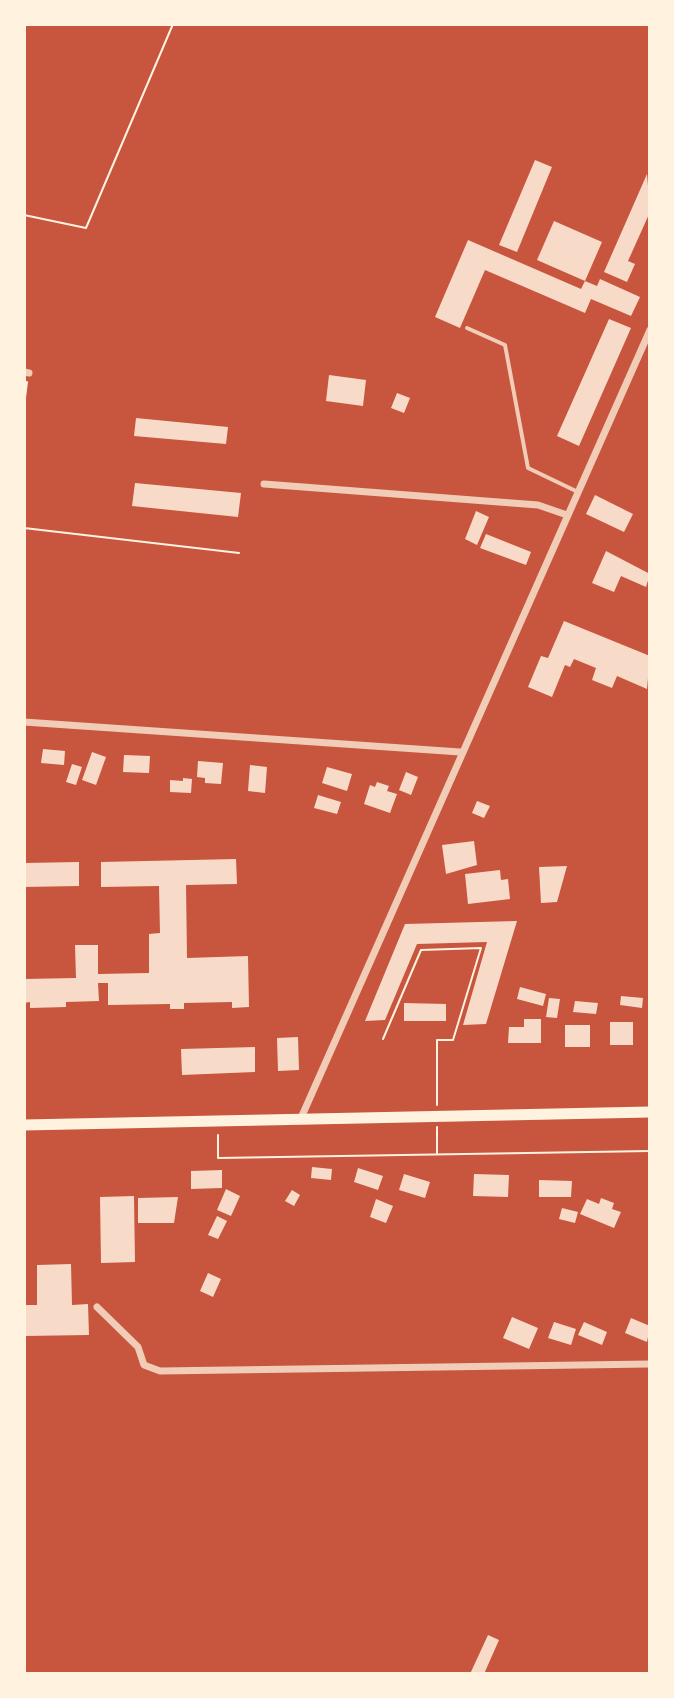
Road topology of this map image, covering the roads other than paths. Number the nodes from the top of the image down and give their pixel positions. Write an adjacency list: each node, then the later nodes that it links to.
1 (467, 328): 4 (lane)
2 (650, 330): 4 (street)
3 (264, 484): 5 (street)
4 (578, 492): 5 (street)
5 (567, 515): 7 (street)
6 (24, 722): 7 (street)
7 (460, 752): 9 (street)
8 (650, 1112): 9 (main road)
9 (301, 1118): 10 (main road)
10 (24, 1125)
11 (97, 1307): 12 (street)
12 (650, 1364)

